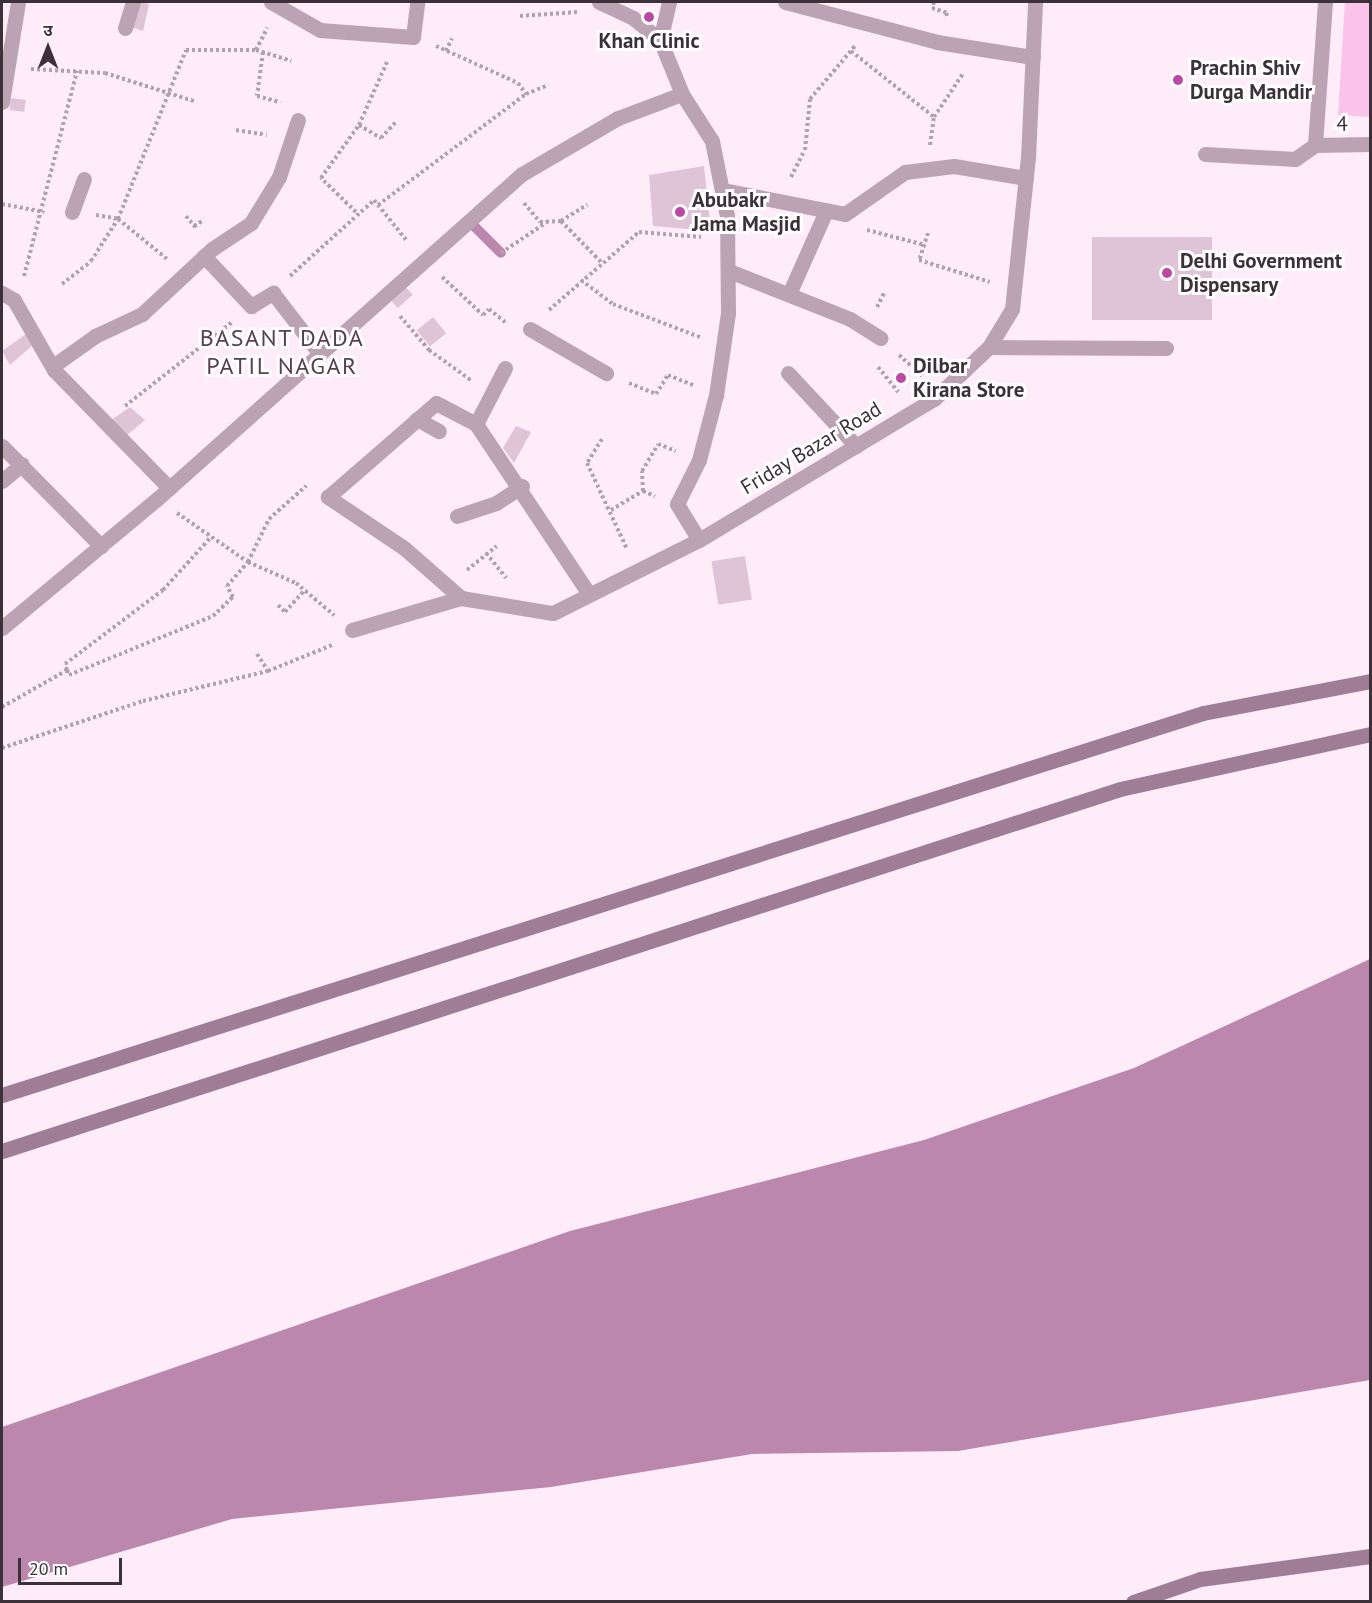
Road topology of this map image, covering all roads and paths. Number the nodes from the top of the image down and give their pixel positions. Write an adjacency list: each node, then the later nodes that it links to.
1 (18, 2): 24 (street)
2 (133, 2): 13 (street)
3 (271, 2): 14 (street)
4 (417, 2): 14 (street)
5 (599, 2): 16 (street)
6 (669, 2): 16 (street)
7 (785, 2): 12 (street)
8 (1035, 2): 22 (street, Friday Bazar Road)
9 (1325, 2): 37 (street)
10 (583, 7): 11 (path)
11 (520, 16)
12 (873, 25): 17 (street); 20 (path)
13 (125, 28)
14 (413, 37): 19 (path)
15 (452, 38): 19 (path)
16 (660, 40): 28 (street)
17 (973, 49): 22 (street); 32 (path)
18 (263, 51): 23 (path); 30 (path); 33 (path)
19 (446, 51): 27 (path)
20 (851, 51): 32 (path); 44 (path)
21 (377, 57): 35 (path)
22 (1033, 57): 40 (street, Friday Bazar Road)
23 (291, 61)
24 (7, 68): 25 (path); 29 (street)
25 (77, 71): 30 (path); 49 (path)
26 (548, 85): 27 (path)
27 (526, 94): 46 (path)
28 (682, 94): 42 (street); 43 (street)
29 (2, 96)
30 (167, 96): 31 (path); 53 (path)
31 (197, 102)
32 (934, 117): 39 (path)
33 (298, 120): 62 (street)
34 (396, 122): 35 (path)
35 (359, 125): 51 (path)
36 (1371, 144): 37 (street, 4)
37 (1315, 146): 38 (street)
38 (1205, 154)
39 (926, 171): 40 (street); 48 (street)
40 (1026, 178): 69 (street, Friday Bazar Road)
41 (84, 179): 50 (street)
42 (508, 186): 56 (path); 63 (street)
43 (723, 190): 44 (street); 59 (street)
44 (779, 202): 52 (street)
45 (2, 204): 49 (path)
46 (378, 206): 51 (path); 63 (path)
47 (587, 206): 55 (path)
48 (852, 211): 52 (street); 60 (path)
49 (43, 212): 50 (path); 73 (path)
50 (72, 212): 53 (path)
51 (356, 212): 70 (path)
52 (825, 213): 72 (street)
53 (118, 219): 66 (path); 68 (path)
54 (204, 220): 57 (path)
55 (561, 221): 56 (path); 64 (path)
56 (548, 222): 61 (path)
57 (194, 226)
58 (928, 233): 60 (path)
59 (728, 243): 64 (path); 65 (street)
60 (925, 245): 69 (path)
61 (501, 253)
62 (204, 256): 66 (street); 75 (street)
63 (426, 262): 74 (street); 76 (path)
64 (602, 263): 67 (path)
65 (729, 271): 72 (street); 78 (street)
66 (183, 273): 82 (street)
67 (581, 280): 71 (path); 78 (path)
68 (62, 284)
69 (1014, 289): 79 (street, Friday Bazar Road)
70 (273, 293): 75 (street); 81 (street)
71 (565, 294)
72 (789, 294): 77 (street)
73 (8, 296): 82 (street)
74 (385, 298): 81 (street); 86 (path)
75 (251, 306): 89 (path)
76 (523, 330): 84 (street)
77 (880, 338): 87 (path)
78 (724, 344): 88 (street)
79 (989, 347): 80 (street); 87 (street, Friday Bazar Road)
80 (1166, 348)
81 (320, 354): 100 (street)
82 (53, 366): 89 (street)
83 (505, 368): 86 (street)
84 (606, 373): 88 (path)
85 (788, 373): 95 (street)
86 (491, 391): 91 (street)
87 (940, 393): 95 (street, Friday Bazar Road)
88 (716, 395): 96 (street)
89 (106, 419): 100 (street)
90 (417, 419): 91 (street); 92 (street); 102 (street)
91 (476, 424): 99 (street)
92 (439, 430)
93 (602, 439): 105 (path)
94 (2, 446): 97 (street)
95 (856, 446): 108 (street, Friday Bazar Road)
96 (699, 460): 101 (path); 104 (street)
97 (22, 464): 98 (street); 109 (street)
98 (2, 481)
99 (522, 486): 106 (street); 115 (street)
100 (169, 488): 103 (street)
101 (643, 491): 104 (path); 105 (path)
102 (328, 497): 111 (path); 114 (street)
103 (157, 499): 107 (path); 109 (street)
104 (677, 504): 108 (street)
105 (611, 510): 112 (path)
106 (457, 516)
107 (212, 537): 111 (path); 120 (path)
108 (699, 540): 112 (street, Friday Bazar Road)
109 (101, 546): 117 (street)
110 (497, 546): 114 (path)
111 (248, 562): 113 (path); 120 (path)
112 (635, 569): 115 (street, Friday Bazar Road)
113 (304, 590): 116 (path); 118 (path)
114 (456, 593): 115 (street, Friday Bazar Road); 118 (street)
115 (589, 594)
116 (278, 605)
117 (2, 628)
118 (352, 630): 121 (path)
119 (257, 654): 121 (path)
120 (67, 670): 123 (path)
121 (268, 670): 125 (path)
122 (1371, 681): 126 (main road)
123 (2, 707)
124 (1371, 734): 127 (main road)
125 (2, 748)
126 (2, 1095)
127 (2, 1151)
128 (1371, 1556): 129 (main road)
129 (1132, 1602)

